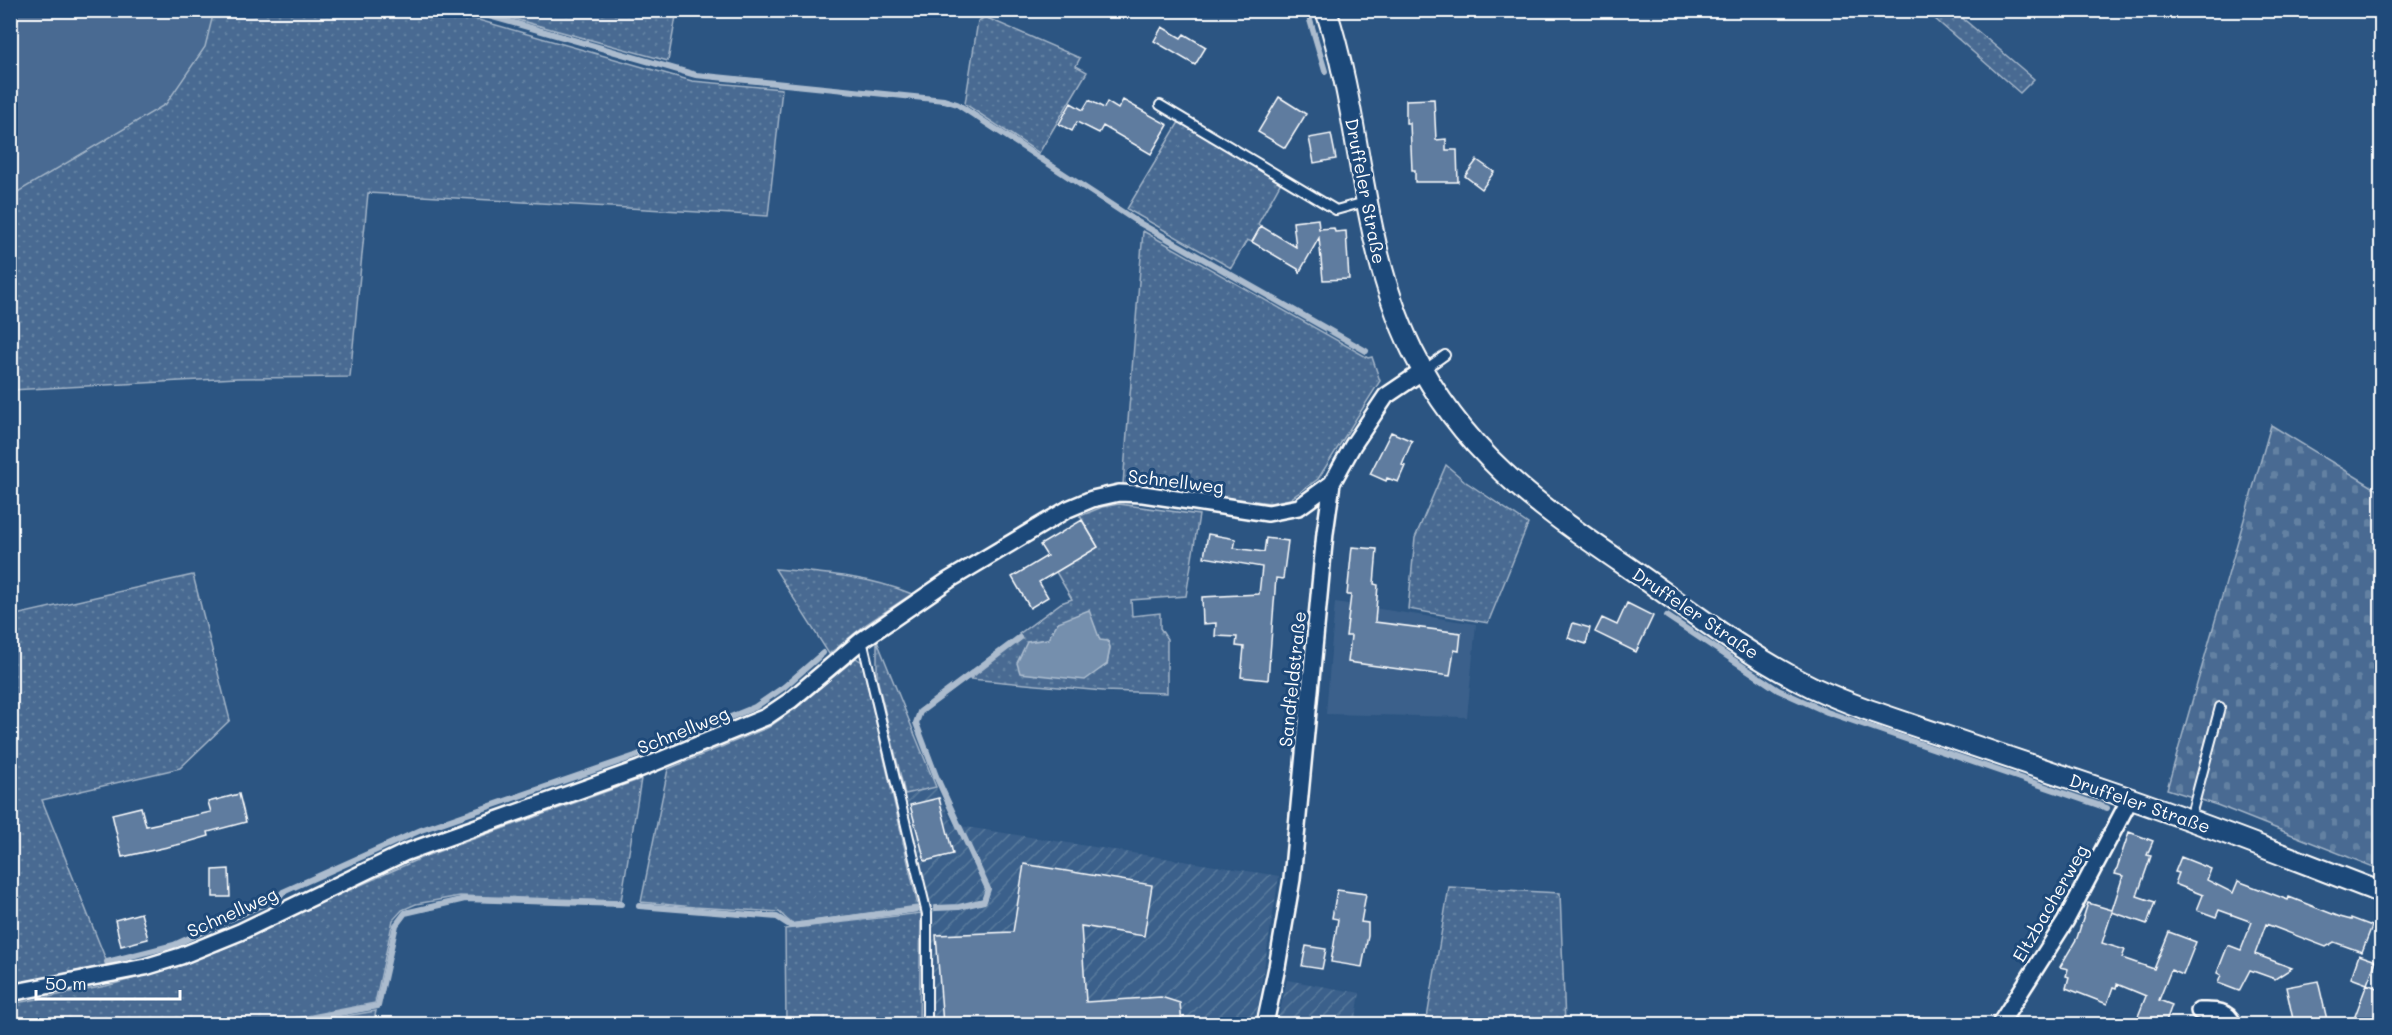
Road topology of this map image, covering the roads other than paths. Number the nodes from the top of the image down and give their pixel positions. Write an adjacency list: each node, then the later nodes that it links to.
1 (1326, 10): 3 (street, Druffeler Straße)
2 (1160, 105): 3 (lane)
3 (1365, 202): 5 (street, Druffeler Straße)
4 (1445, 355): 5 (lane)
5 (1423, 371): 6 (street, Sandfeldstraße); 9 (street, Druffeler Straße)
6 (1332, 483): 7 (street, Schnellweg); 15 (street, Sandfeldstraße)
7 (862, 640): 12 (street, Schnellweg); 14 (lane)
8 (2220, 707): 10 (lane)
9 (2130, 799): 10 (street, Druffeler Straße); 16 (street, Eltzbacherweg)
10 (2190, 821): 11 (street, Druffeler Straße)
11 (2382, 893)
12 (10, 993)
13 (2199, 1011): 17 (street)
14 (927, 1024)
15 (1265, 1024)
16 (2000, 1024)
17 (2233, 1024)

